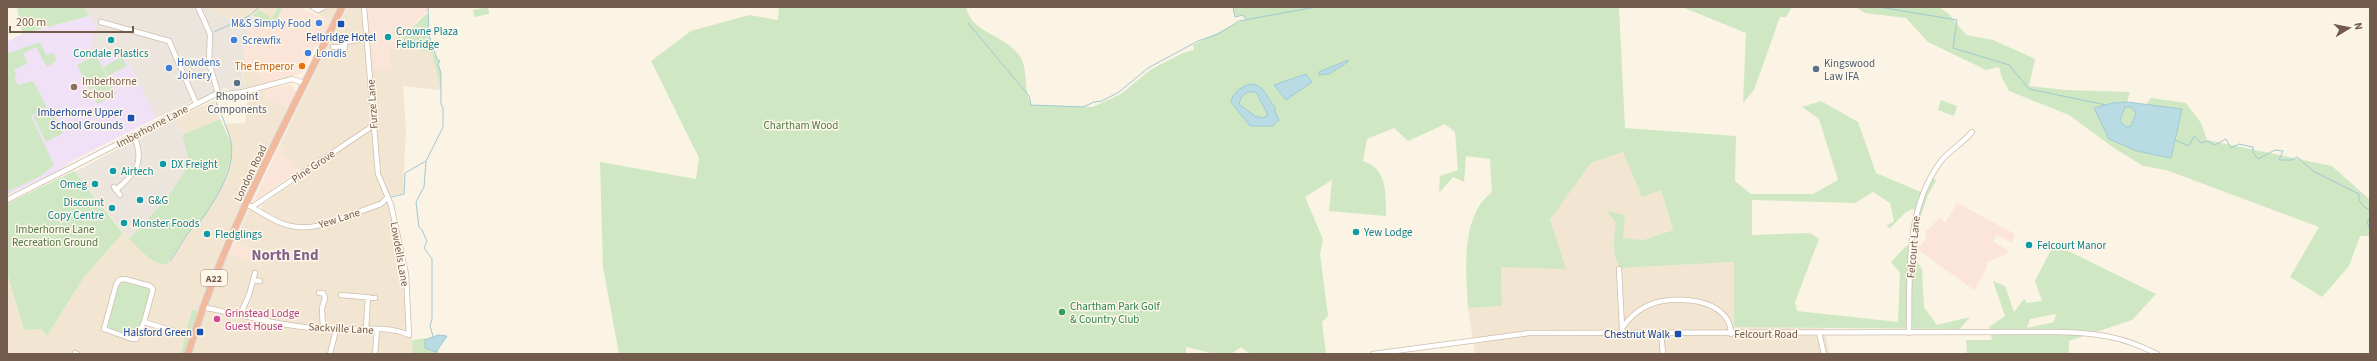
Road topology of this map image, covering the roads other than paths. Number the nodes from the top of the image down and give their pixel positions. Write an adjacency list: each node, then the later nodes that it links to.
1 (198, 7): 12 (street)
2 (312, 7): 5 (street)
3 (342, 7): 11 (highway, London Road / A22)
4 (364, 7): 7 (street, Furze Lane)
5 (322, 8)
6 (101, 22): 13 (street)
7 (367, 38): 9 (street); 14 (street, Furze Lane)
8 (333, 47): 9 (street)
9 (344, 47): 10 (street)
10 (344, 54)
11 (304, 83): 12 (street, Imberhorne Lane); 20 (highway, London Road / A22)
12 (218, 93): 13 (street, Imberhorne Lane)
13 (196, 103): 16 (street, Imberhorne Lane)
14 (374, 125): 18 (street, Furze Lane); 20 (street, Pine Grove)
15 (1972, 132): 39 (street, Felcourt Lane)
16 (134, 136): 17 (street); 19 (street, Imberhorne Lane)
17 (120, 195)
18 (386, 199): 20 (street, Yew Lane); 41 (street, Lowdells Lane)
19 (7, 200)
20 (249, 206): 29 (highway, London Road / A22)
21 (1619, 269): 36 (street)
22 (255, 274): 23 (street)
23 (254, 280): 24 (street); 30 (street)
24 (260, 281)
25 (319, 293): 32 (street)
26 (341, 295): 27 (street)
27 (368, 297): 28 (street); 33 (street)
28 (375, 298)
29 (203, 307): 30 (street, Sackville Lane); 42 (highway, London Road / A22)
30 (240, 315): 32 (street, Sackville Lane)
31 (144, 322): 31 (street); 42 (street)
32 (323, 329): 34 (street, Sackville Lane)
33 (366, 329): 34 (street, Sackville Lane); 35 (street, Sackville Lane)
34 (336, 330): 44 (street)
35 (377, 330): 41 (street, Sackville Lane); 45 (street)
36 (1623, 331): 37 (street, Felcourt Road); 40 (street); 46 (street, Felcourt Road)
37 (1661, 333): 40 (street, Felcourt Road); 47 (street)
38 (1819, 333): 39 (street, Felcourt Road); 40 (street, Felcourt Road); 48 (street)
39 (1909, 333): 49 (street, Felcourt Road)
40 (1731, 334)
41 (409, 335)
42 (193, 337): 43 (highway, London Road / A22)
43 (188, 354)
44 (330, 354)
45 (375, 354)
46 (1373, 354)
47 (1663, 354)
48 (1824, 354)
49 (2157, 354)

